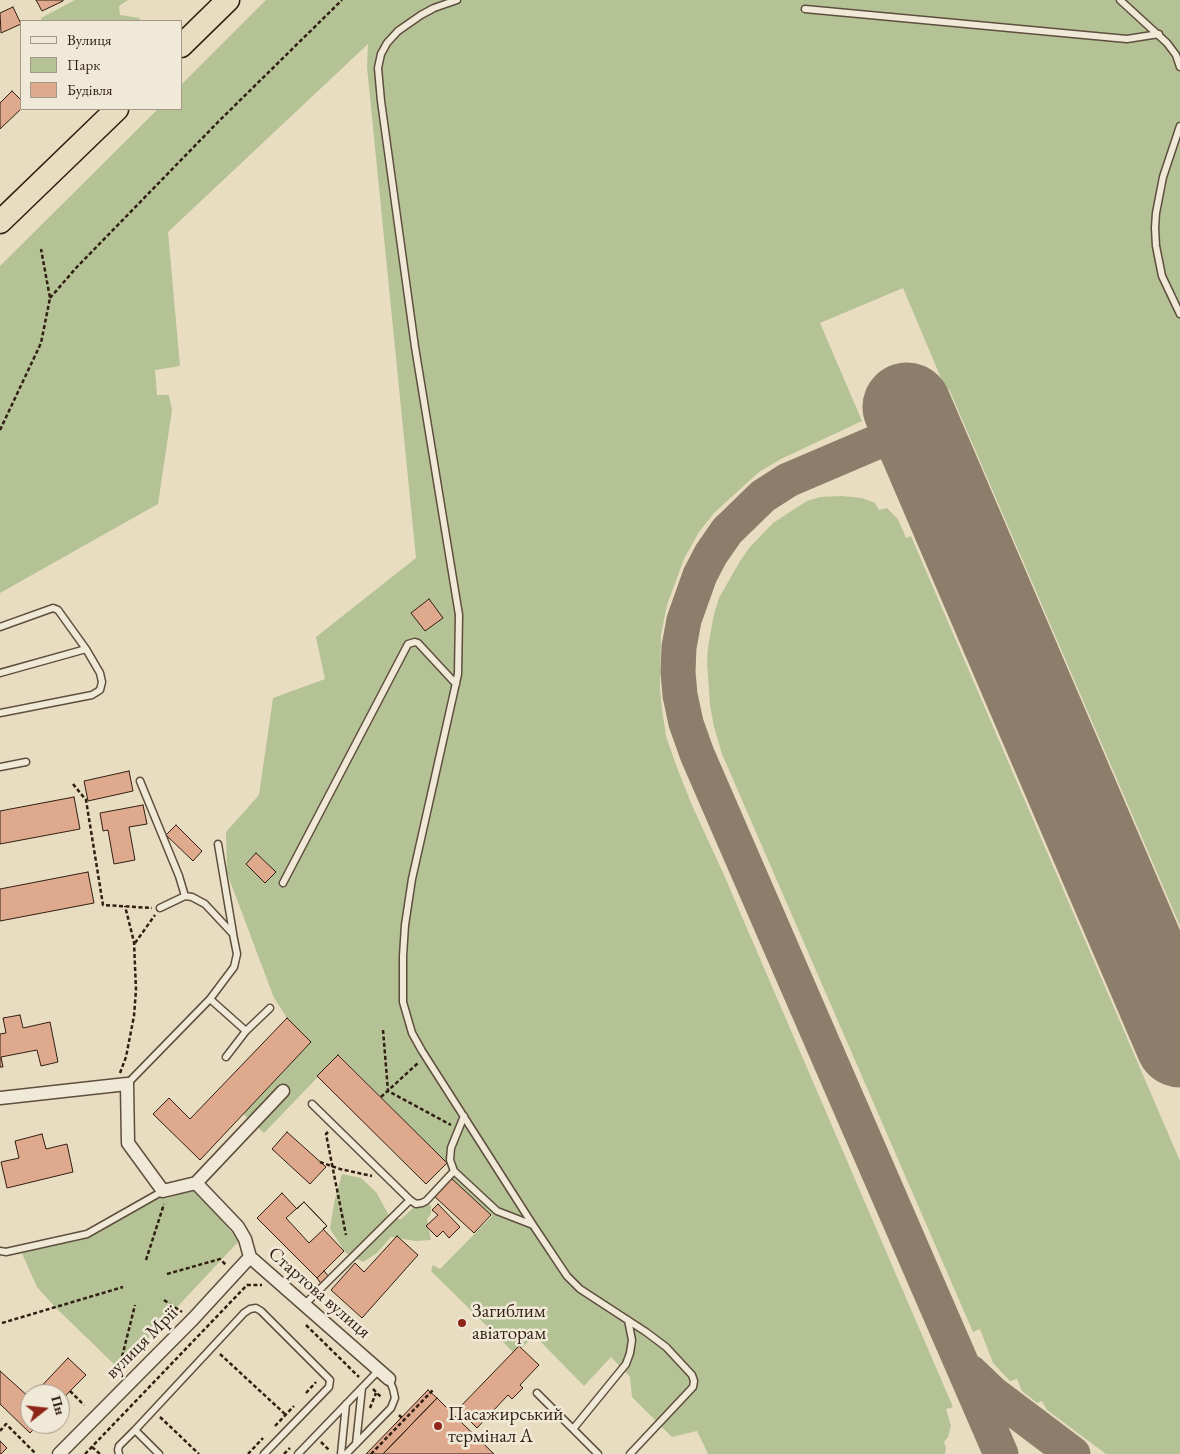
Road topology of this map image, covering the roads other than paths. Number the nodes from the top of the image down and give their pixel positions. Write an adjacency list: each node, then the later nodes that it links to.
1 (228, 0): 6 (highway)
2 (457, 0): 15 (lane)
3 (1120, 0): 5 (lane)
4 (805, 9): 5 (lane)
5 (1158, 34): 7 (lane)
6 (182, 45)
7 (1180, 67)
8 (116, 110): 10 (highway)
9 (1180, 126): 11 (lane)
10 (0, 222)
11 (1180, 314)
12 (0, 627): 13 (lane)
13 (86, 649): 14 (lane); 16 (lane)
14 (0, 673)
15 (456, 684): 21 (lane); 33 (lane)
16 (0, 713)
17 (26, 762): 18 (lane)
18 (0, 767)
19 (140, 781): 22 (lane)
20 (218, 844): 24 (lane)
21 (283, 883)
22 (185, 896): 23 (lane); 24 (lane)
23 (160, 908)
24 (233, 934): 25 (lane)
25 (210, 998): 27 (lane); 29 (lane)
26 (270, 1008): 27 (lane)
27 (246, 1031): 28 (lane)
28 (226, 1057)
29 (121, 1085): 31 (street); 36 (street)
30 (283, 1090): 35 (street)
31 (0, 1098)
32 (312, 1104): 37 (lane)
33 (464, 1116): 34 (lane); 38 (lane)
34 (454, 1171): 37 (lane); 38 (lane)
35 (196, 1183): 36 (street); 40 (street, Стартова вулиця)
36 (163, 1191): 39 (lane)
37 (410, 1200): 41 (lane)
38 (533, 1225): 42 (lane)
39 (0, 1251)
40 (250, 1257): 41 (street, Стартова вулиця); 52 (street, вулиця Мрії)
41 (304, 1305): 43 (street, Стартова вулиця)
42 (628, 1320): 48 (lane); 59 (lane)
43 (379, 1370): 44 (street, Стартова вулиця); 45 (lane)
44 (389, 1379): 50 (lane)
45 (362, 1388): 47 (lane); 50 (lane)
46 (537, 1394): 48 (lane)
47 (346, 1404): 51 (lane); 56 (lane)
48 (573, 1429): 58 (lane)
49 (135, 1430): 53 (lane); 54 (lane); 55 (lane)
50 (356, 1444): 57 (lane)
51 (300, 1453)
52 (60, 1454)
53 (119, 1454)
54 (159, 1454)
55 (264, 1454)
56 (341, 1454)
57 (346, 1454)
58 (598, 1454)
59 (630, 1454)

